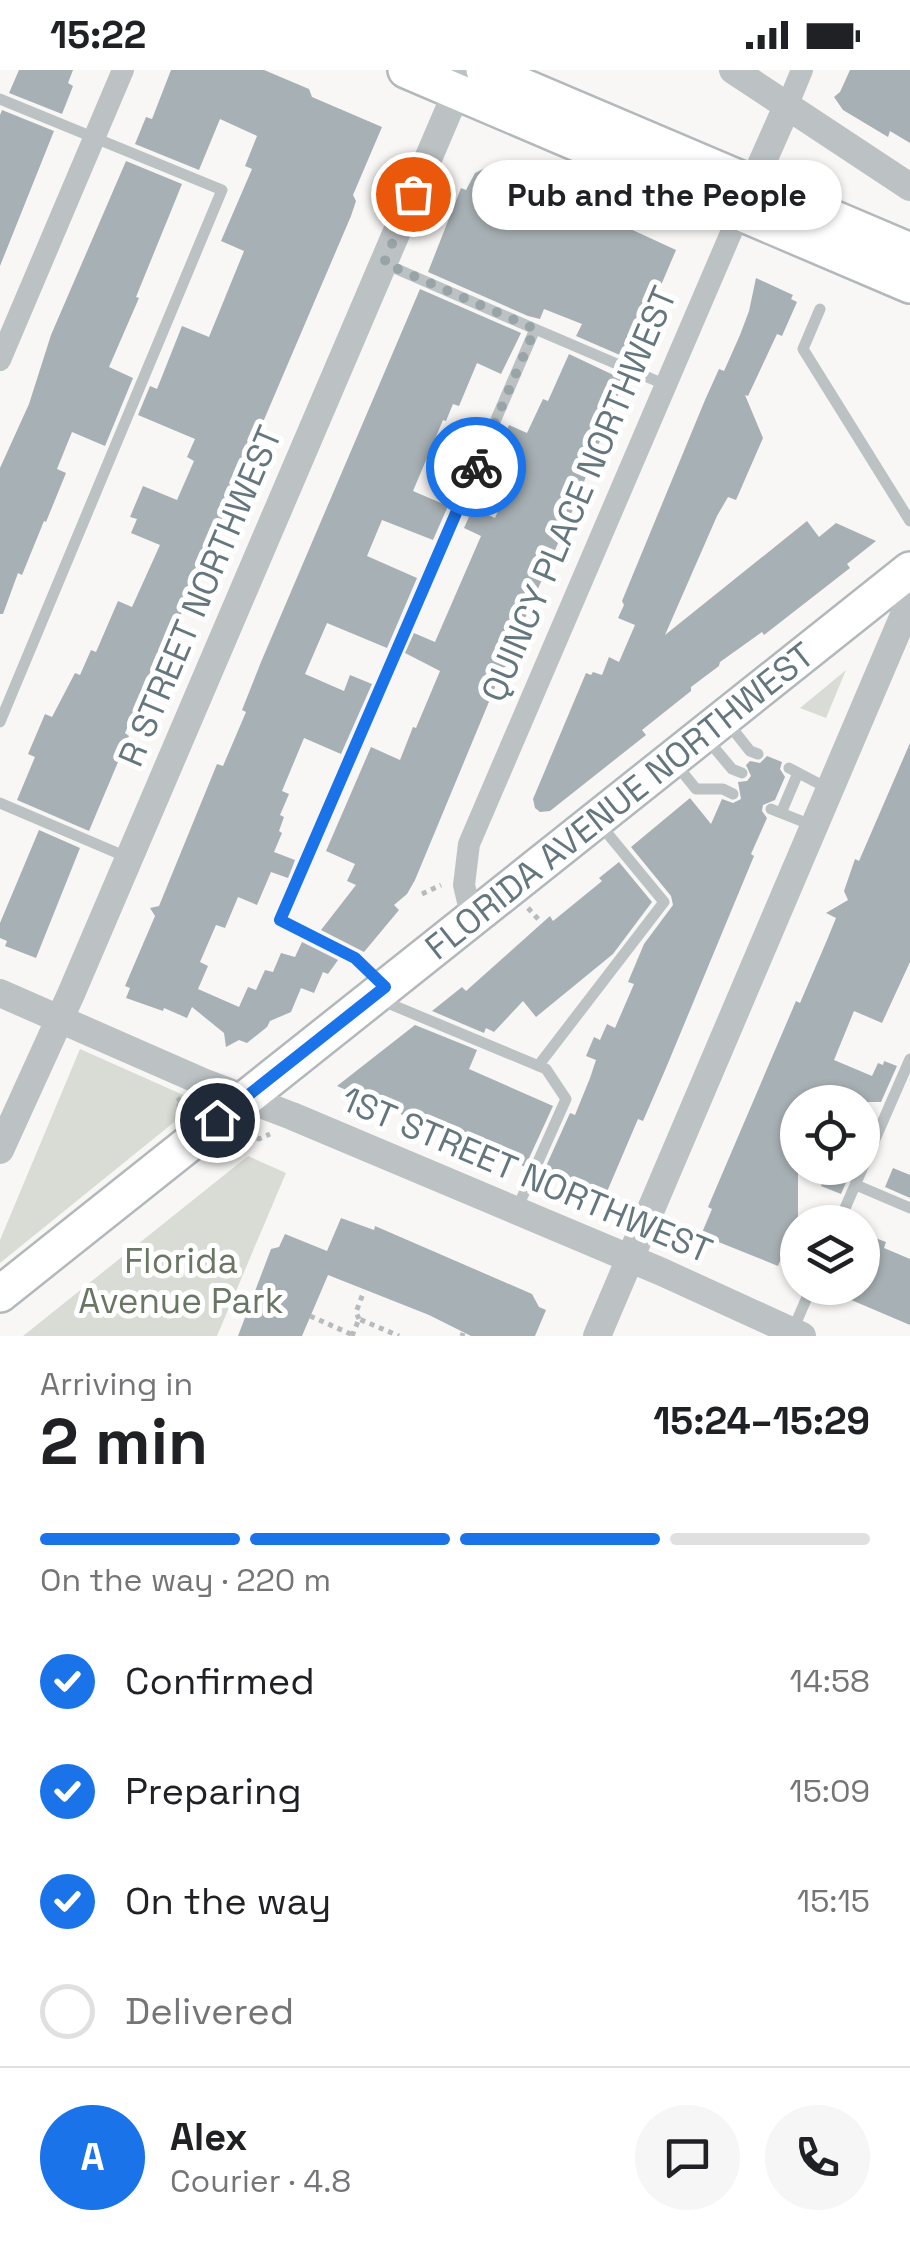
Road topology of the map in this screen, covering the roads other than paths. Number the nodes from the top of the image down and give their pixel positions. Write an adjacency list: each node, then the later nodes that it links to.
1 (123, 70): 8 (street)
2 (406, 70): 5 (main road)
3 (733, 70): 7 (street)
4 (802, 70): 7 (street)
5 (469, 77): 10 (main road); 12 (street, R STREET NORTHWEST)
6 (0, 99): 8 (lane)
7 (788, 104): 9 (street); 10 (street, QUINCY PLACE NORTHWEST)
8 (93, 138): 16 (street); 21 (lane)
9 (909, 181)
10 (747, 197): 11 (main road); 13 (main road); 17 (street, QUINCY PLACE NORTHWEST)
11 (910, 251)
12 (384, 263): 15 (lane); 29 (street, R STREET NORTHWEST)
13 (910, 285)
14 (820, 310): 18 (lane)
15 (535, 329): 17 (lane); 31 (lane)
16 (0, 360)
17 (666, 384): 30 (street, QUINCY PLACE NORTHWEST)
18 (910, 521)
19 (910, 570): 22 (main road, FLORIDA AVENUE NORTHWEST)
20 (910, 601): 25 (street)
21 (0, 722)
22 (714, 727): 23 (main road, FLORIDA AVENUE NORTHWEST); 24 (lane); 24 (lane)
23 (672, 760): 24 (lane); 27 (main road, FLORIDA AVENUE NORTHWEST)
24 (737, 771)
25 (830, 789): 28 (street); 28 (lane)
26 (0, 803): 29 (lane)
27 (596, 820): 30 (main road, FLORIDA AVENUE NORTHWEST); 35 (lane)
28 (814, 826): 43 (street)
29 (129, 858): 33 (street, R STREET NORTHWEST)
30 (472, 918): 31 (main road, FLORIDA AVENUE NORTHWEST)
31 (379, 992): 35 (lane); 36 (main road, FLORIDA AVENUE NORTHWEST)
32 (0, 994): 33 (street, 1ST STREET NORTHWEST)
33 (58, 1019): 36 (street, 1ST STREET NORTHWEST); 38 (street, R STREET NORTHWEST)
34 (910, 1059): 37 (lane)
35 (538, 1066): 42 (lane)
36 (245, 1116): 42 (street, 1ST STREET NORTHWEST); 44 (main road, FLORIDA AVENUE NORTHWEST)
37 (880, 1129)
38 (2, 1138)
39 (856, 1185): 40 (lane); 41 (lane)
40 (847, 1205)
41 (910, 1208)
42 (516, 1211): 43 (street, 1ST STREET NORTHWEST)
43 (630, 1259): 46 (street, 1ST STREET NORTHWEST); 47 (street)
44 (0, 1294)
45 (805, 1305): 46 (lane)
46 (797, 1334)
47 (597, 1336)

